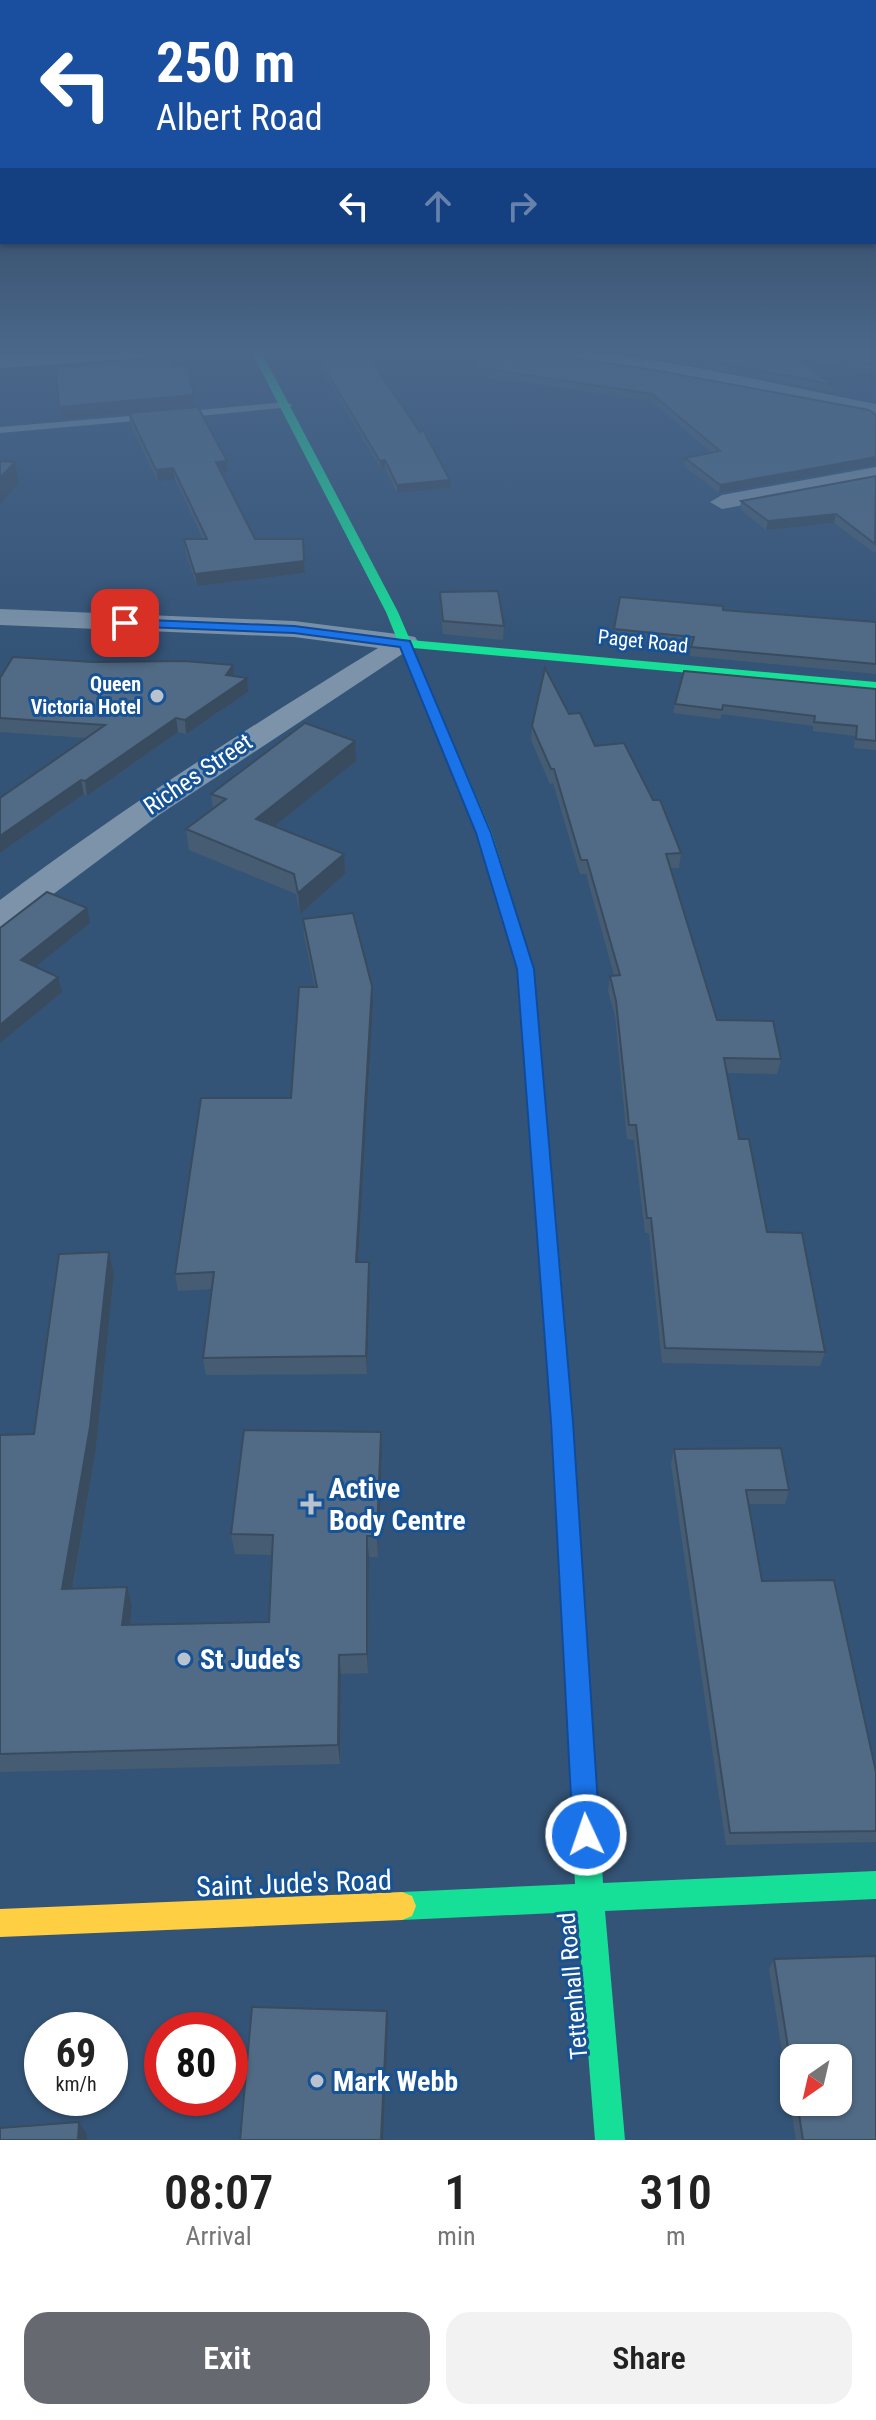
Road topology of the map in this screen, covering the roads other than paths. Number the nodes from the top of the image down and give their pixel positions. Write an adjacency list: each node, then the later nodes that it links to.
1 (310, 451): 5 (main road, Tettenhall Road)
2 (876, 474): 3 (street)
3 (722, 502)
4 (0, 617): 5 (street)
5 (405, 643): 6 (main road, Paget Road); 7 (street, Riches Street); 9 (main road, Tettenhall Road)
6 (876, 686)
7 (0, 917)
8 (876, 1885): 9 (main road, Saint Jude's Road)
9 (590, 1899): 10 (main road, Saint Jude's Road); 11 (main road, Tettenhall Road)
10 (0, 1923)
11 (610, 2140)

